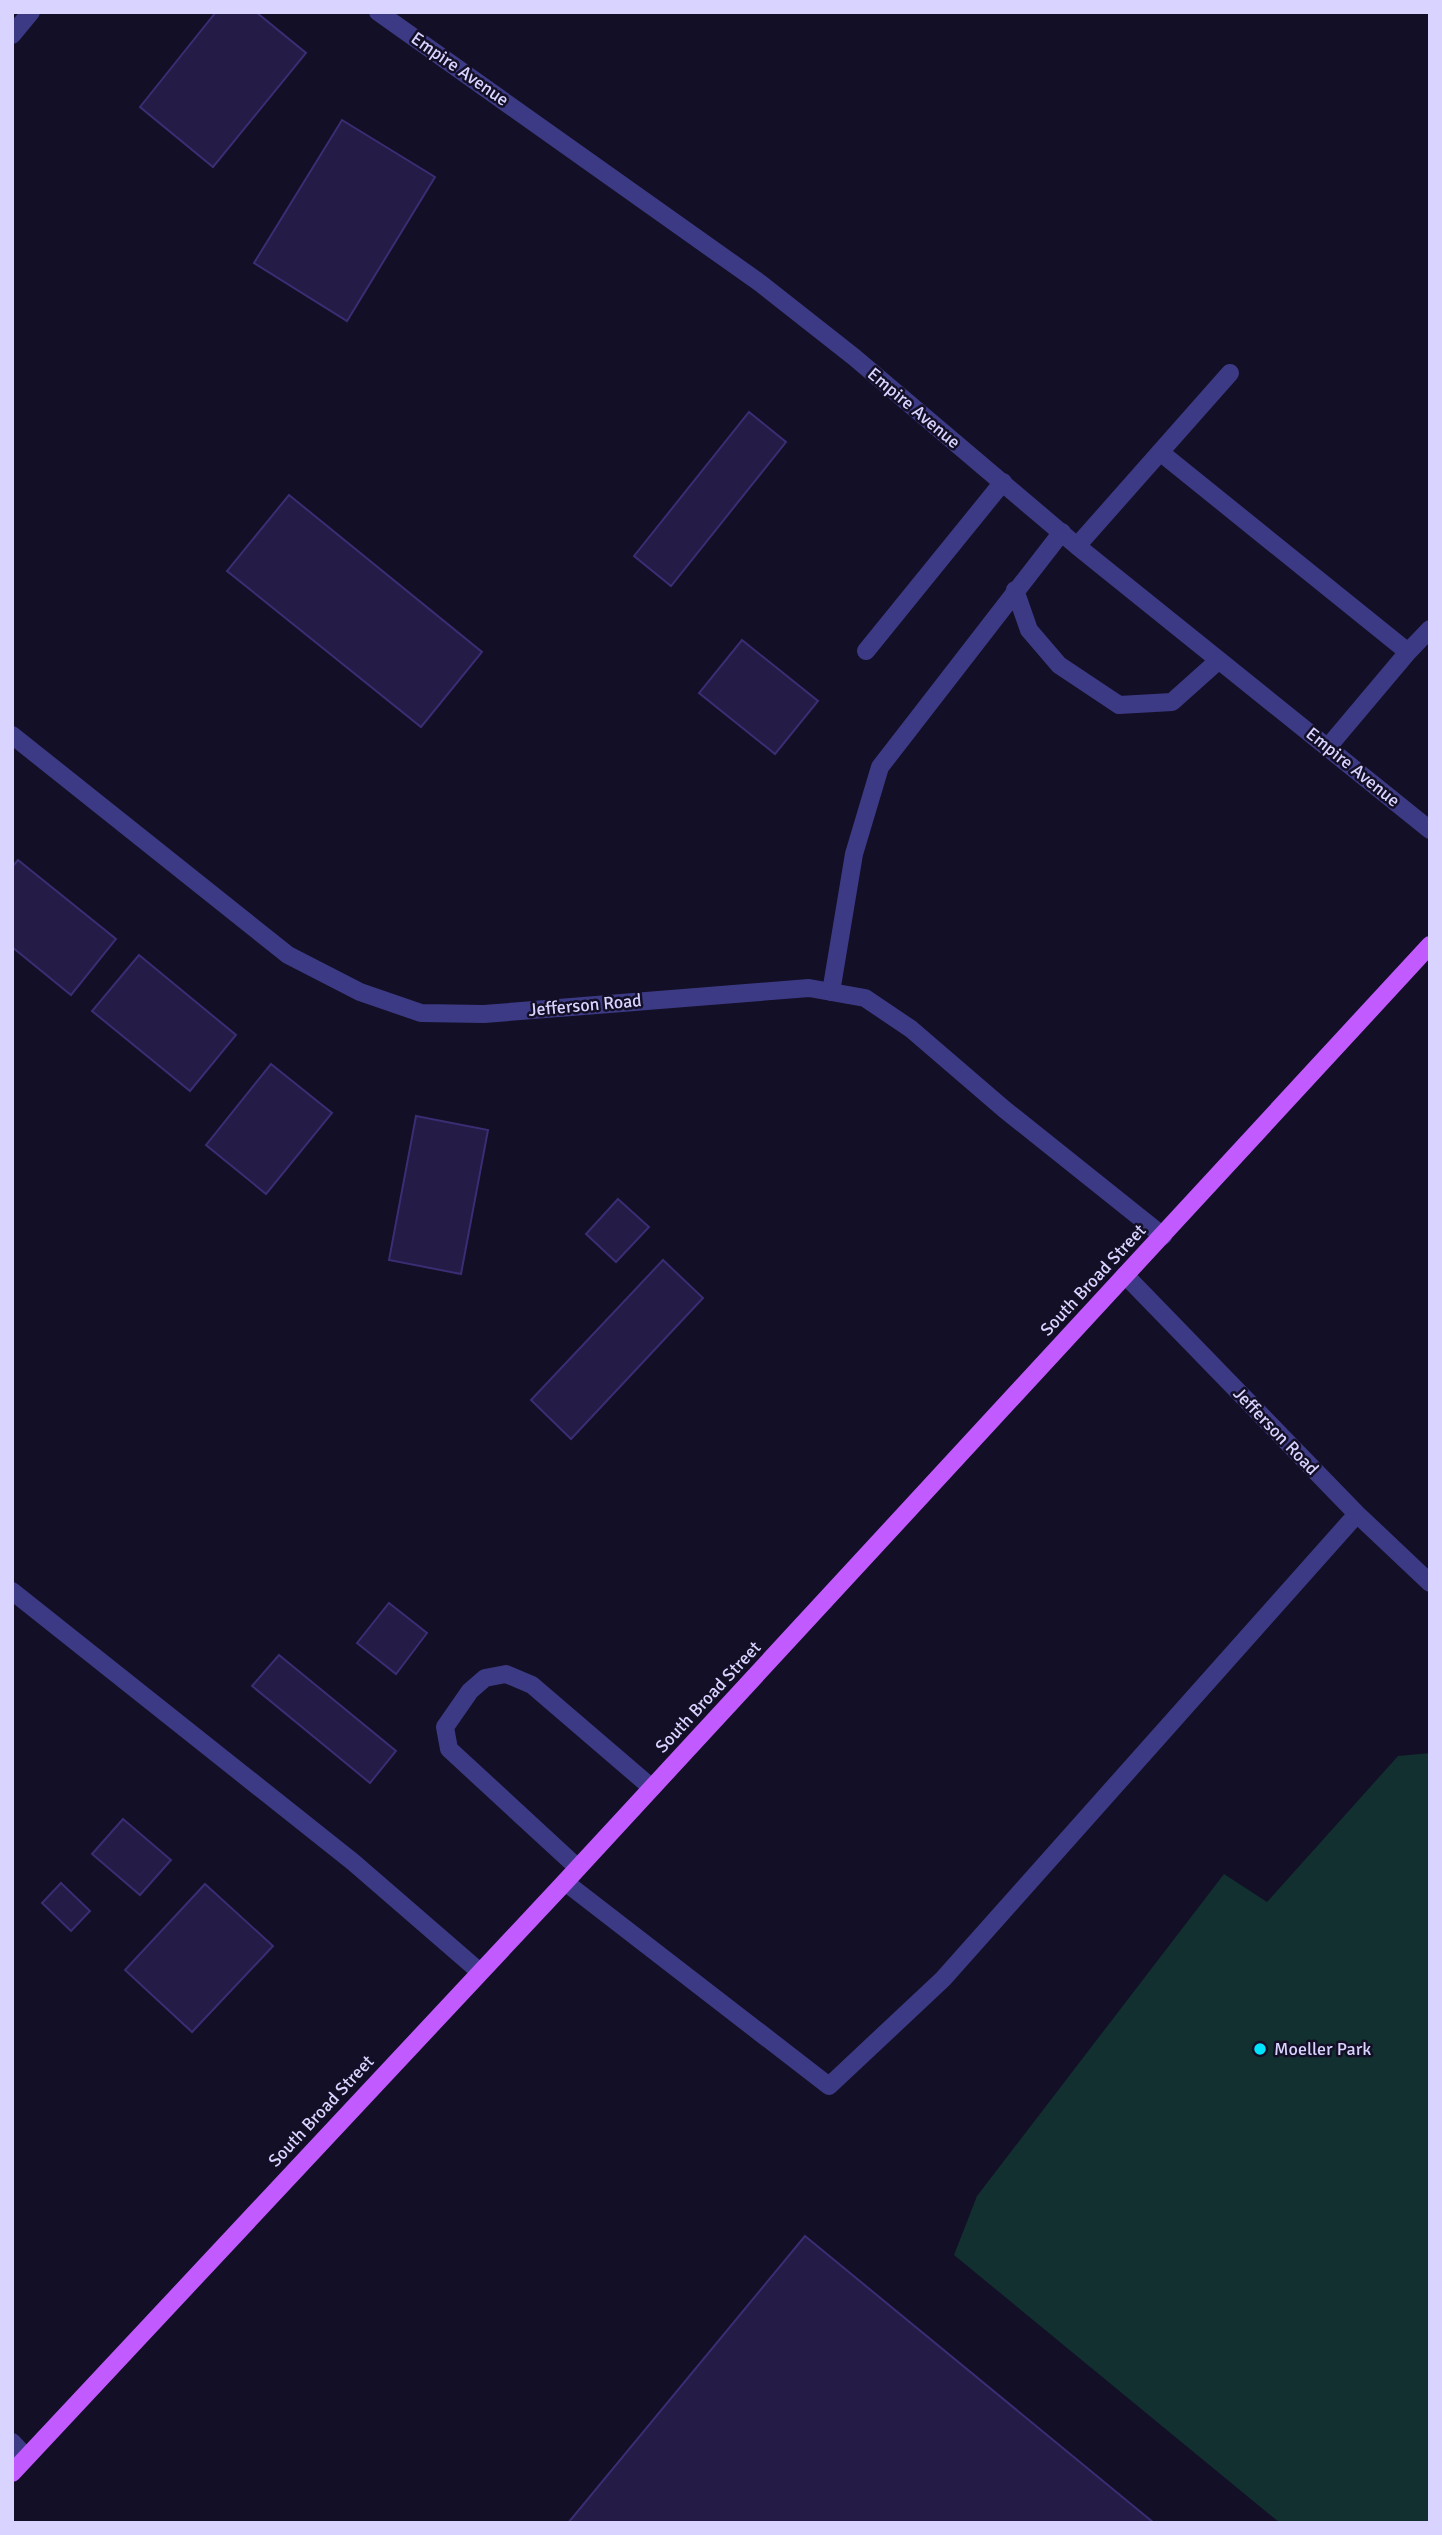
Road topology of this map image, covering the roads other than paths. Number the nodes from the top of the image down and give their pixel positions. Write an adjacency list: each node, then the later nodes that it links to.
1 (31, 12): 3 (street)
2 (379, 12): 6 (street, Empire Avenue)
3 (12, 35)
4 (1230, 373): 5 (street)
5 (1160, 452): 8 (street); 12 (street)
6 (1003, 482): 7 (street, Empire Avenue); 11 (street)
7 (1062, 532): 8 (street, Empire Avenue); 9 (street)
8 (1077, 545): 13 (street, Empire Avenue)
9 (1015, 590): 13 (street); 18 (street)
10 (1430, 629): 12 (street)
11 (866, 651)
12 (1408, 652): 15 (street)
13 (1219, 660): 15 (street, Empire Avenue)
14 (12, 735): 18 (street, Jefferson Road)
15 (1328, 747): 16 (street, Empire Avenue)
16 (1430, 830)
17 (1430, 945): 19 (main road, South Broad Street)
18 (831, 992): 19 (street, Jefferson Road)
19 (1163, 1236): 20 (main road, South Broad Street)
20 (1125, 1275): 21 (street, Jefferson Road); 24 (main road, South Broad Street)
21 (1357, 1514): 22 (street, Jefferson Road); 26 (street)
22 (1428, 1578)
23 (12, 1591): 27 (street)
24 (652, 1788): 25 (main road, South Broad Street); 25 (street)
25 (578, 1868): 26 (main road, South Broad Street)
26 (565, 1882): 27 (main road, South Broad Street)
27 (480, 1972): 29 (main road, South Broad Street)
28 (12, 2442): 29 (street)
29 (26, 2457): 30 (main road, South Broad Street)
30 (12, 2473)

